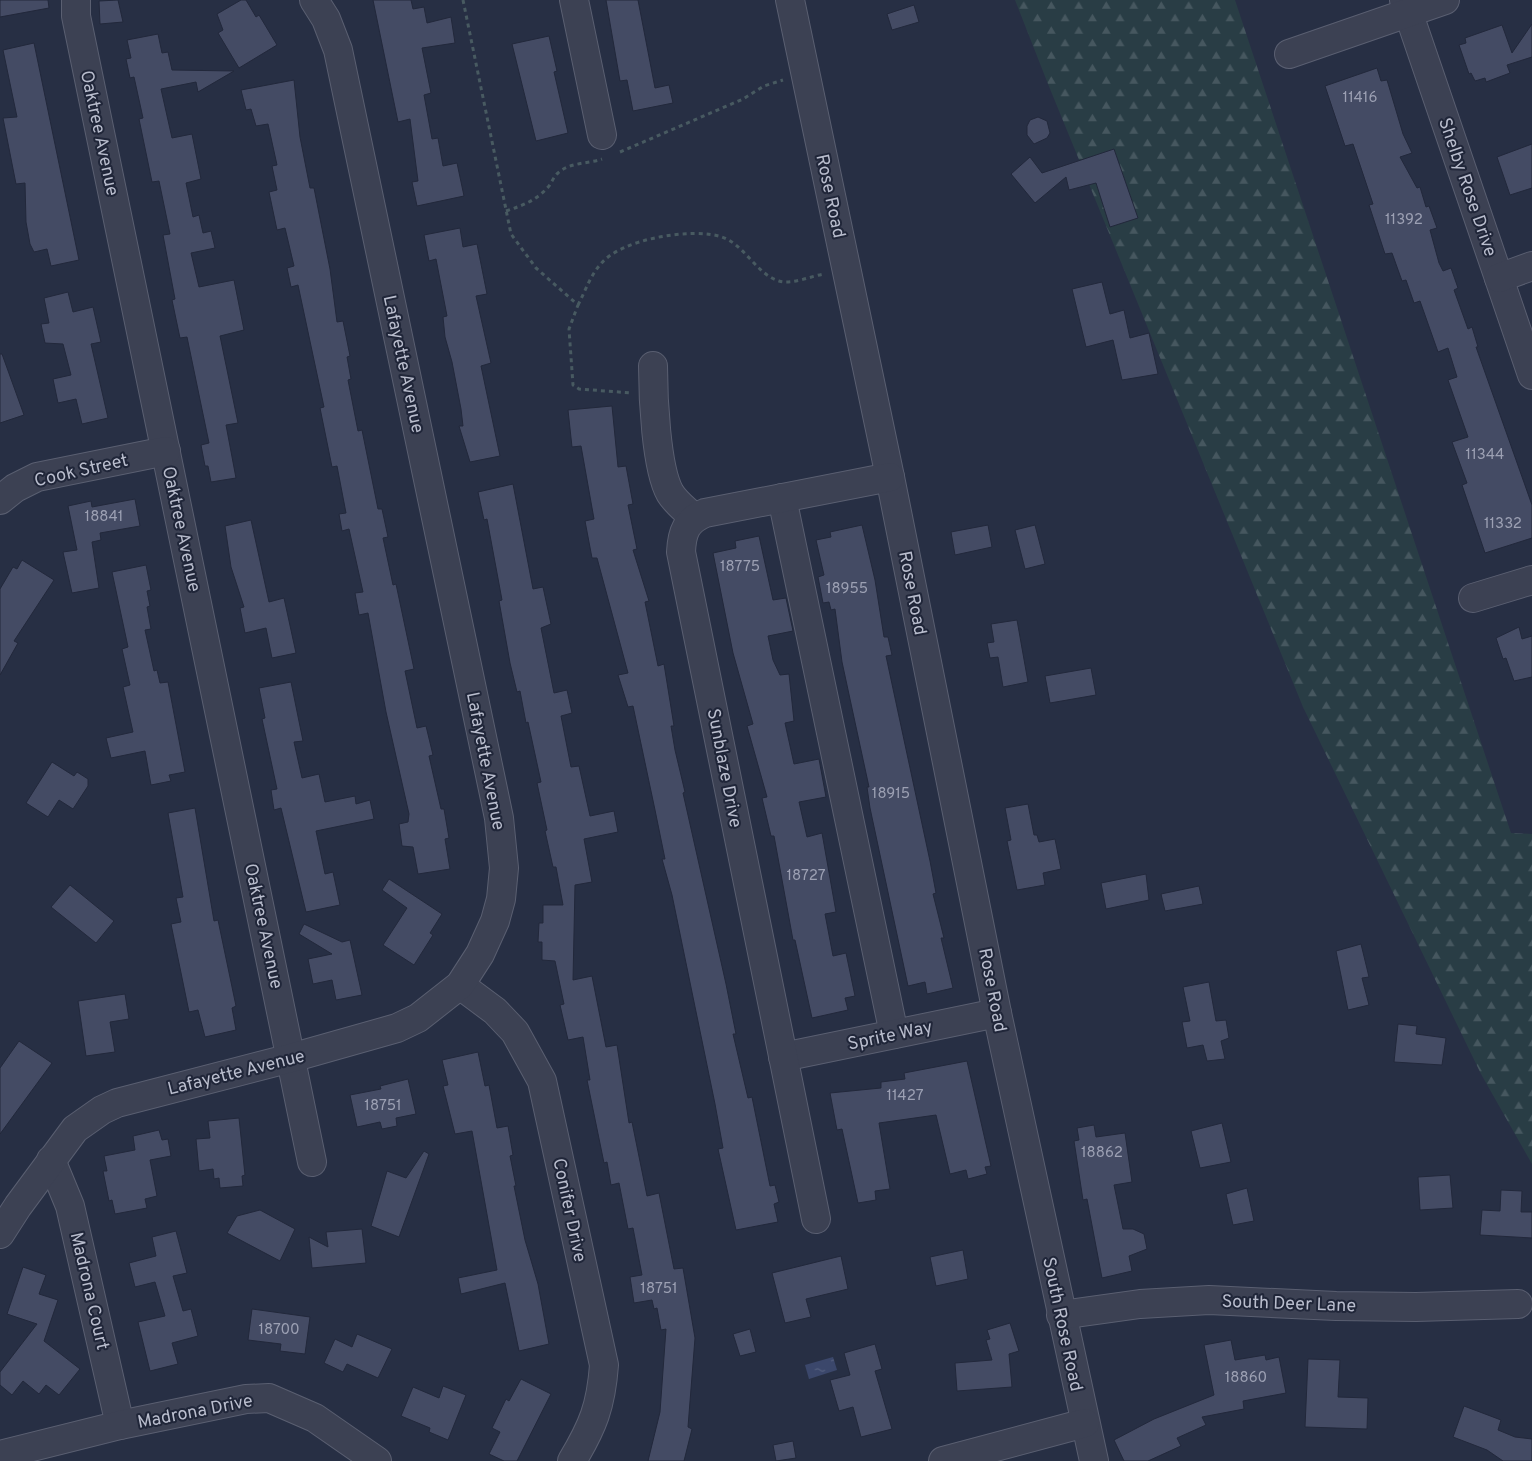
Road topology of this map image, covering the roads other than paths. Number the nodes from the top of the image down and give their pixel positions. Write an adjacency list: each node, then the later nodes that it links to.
1 (76, 0): 13 (street, Oaktree Avenue)
2 (314, 0): 20 (street, Lafayette Avenue)
3 (574, 0): 8 (street)
4 (790, 0): 14 (street, Rose Road)
5 (1445, 0): 6 (street)
6 (1406, 6): 7 (street); 10 (street, Shelby Rose Drive)
7 (1289, 54)
8 (610, 148)
9 (1532, 266): 10 (street)
10 (1499, 278): 11 (street, Shelby Rose Drive)
11 (1532, 375)
12 (653, 379): 17 (street)
13 (166, 451): 16 (street, Cook Street); 24 (street, Oaktree Avenue)
14 (890, 477): 15 (street); 21 (street, Rose Road)
15 (782, 498): 17 (street); 22 (street)
16 (0, 500)
17 (694, 518): 23 (street, Sunblaze Drive)
18 (1532, 580): 19 (street)
19 (1473, 598)
20 (460, 985): 24 (street, Lafayette Avenue); 36 (street, Conifer Drive)
21 (997, 1013): 22 (street, Sprite Way); 27 (street, Rose Road)
22 (894, 1034): 23 (street, Sprite Way)
23 (783, 1057): 28 (street, Sunblaze Drive)
24 (291, 1058): 25 (street, Lafayette Avenue); 26 (street, Oaktree Avenue)
25 (51, 1160): 29 (street, Lafayette Avenue); 33 (street, Madrona Court)
26 (312, 1162)
27 (1034, 1187): 31 (street, South Rose Road)
28 (816, 1219)
29 (0, 1234)
30 (1518, 1304): 31 (street, South Deer Lane)
31 (1061, 1315): 32 (street, South Rose Road)
32 (1085, 1423): 37 (street); 38 (street, South Rose Road)
33 (120, 1425): 34 (street, Madrona Drive); 35 (street, Madrona Drive)
34 (0, 1454)
35 (376, 1461)
36 (572, 1461)
37 (943, 1461)
38 (1094, 1461)

